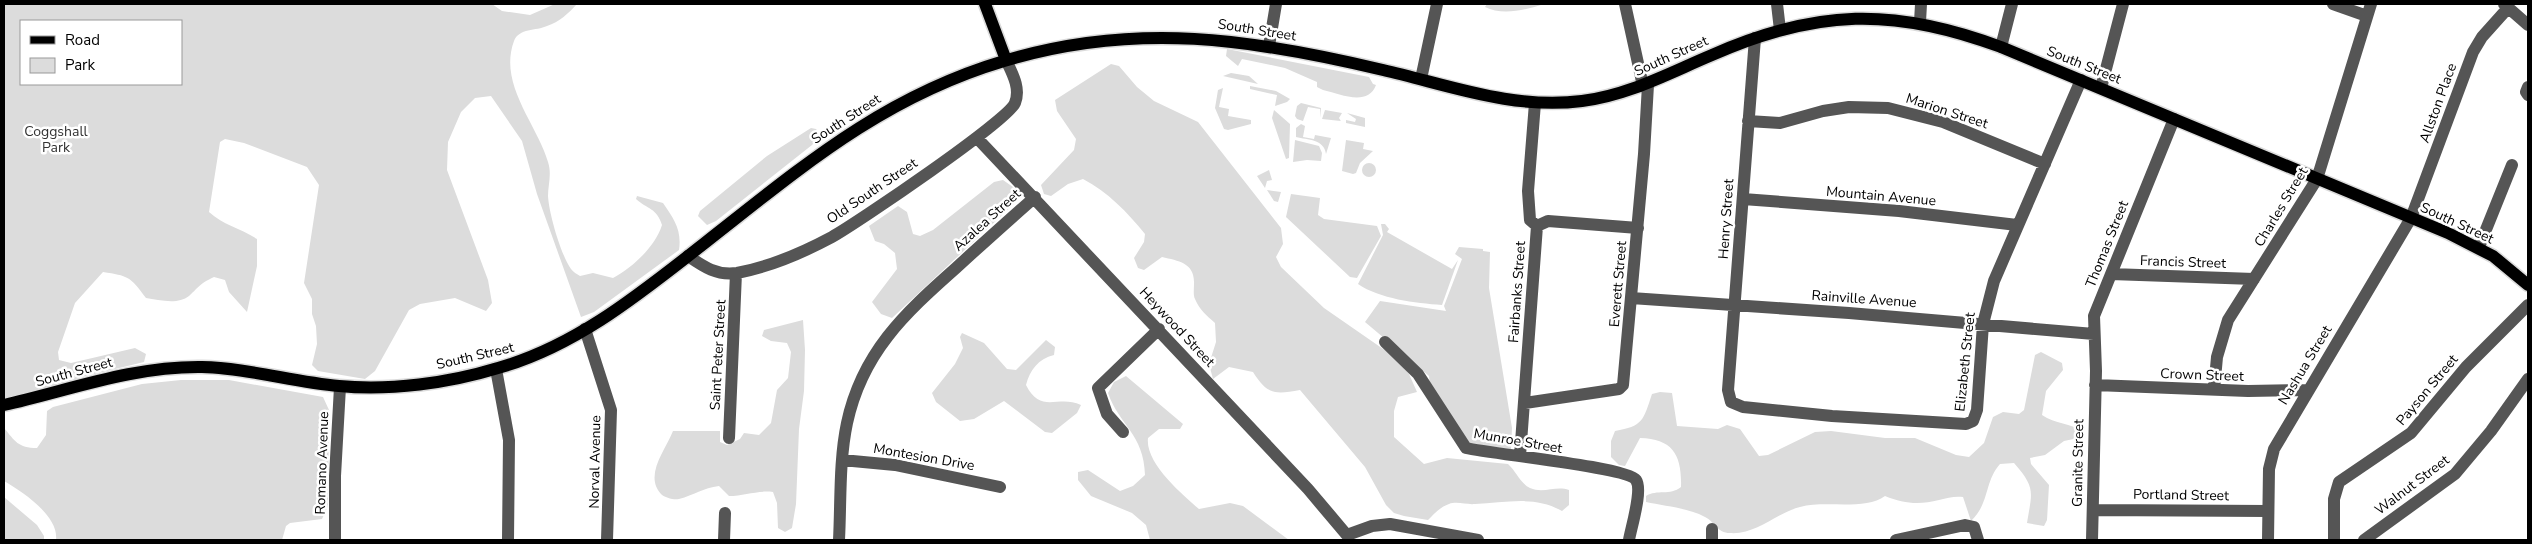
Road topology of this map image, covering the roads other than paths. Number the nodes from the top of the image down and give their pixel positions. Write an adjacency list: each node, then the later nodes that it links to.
1 (985, 4): 18 (main road)
2 (1276, 4): 16 (street)
3 (1436, 4): 19 (street)
4 (1625, 4): 21 (street, Everett Street)
5 (1777, 4): 14 (street)
6 (1921, 4): 12 (street)
7 (2012, 4): 17 (street)
8 (2123, 4): 23 (street)
9 (2334, 4): 11 (street)
10 (2506, 6): 13 (street); 34 (street, Allston Place)
11 (2369, 10): 31 (street, Charles Street)
12 (1920, 22): 14 (main road, South Street); 17 (main road, South Street)
13 (2528, 25)
14 (1780, 30): 15 (main road, South Street)
15 (1755, 38): 21 (main road, South Street); 27 (street, Henry Street)
16 (1269, 46): 18 (main road, South Street); 19 (main road, South Street)
17 (2001, 47): 20 (main road, South Street)
18 (1006, 60): 28 (street, Old South Street); 39 (main road, South Street)
19 (1422, 79): 25 (main road, South Street)
20 (2081, 80): 23 (main road, South Street); 29 (street, Elizabeth Street)
21 (1645, 86): 25 (main road, South Street); 37 (street, Everett Street)
22 (2528, 87): 24 (street)
23 (2101, 88): 26 (main road, South Street)
24 (2528, 95)
25 (1535, 104): 36 (street, Fairbanks Street)
26 (2174, 119): 31 (main road, South Street); 41 (street, Thomas Street)
27 (1748, 121): 29 (street, Marion Street); 33 (street, Henry Street)
28 (977, 138): 32 (street, Heywood Street); 40 (street, Old South Street)
29 (2045, 164): 35 (street, Elizabeth Street)
30 (2512, 165): 38 (street)
31 (2317, 179): 34 (main road, South Street); 42 (street, Charles Street)
32 (1035, 197): 48 (street, Heywood Street); 64 (street, Azalea Street)
33 (1743, 199): 35 (street, Mountain Avenue); 45 (street, Henry Street)
34 (2411, 218): 38 (main road, South Street); 57 (street, Nashua Street)
35 (2017, 225): 47 (street, Elizabeth Street)
36 (1537, 226): 37 (street); 59 (street, Fairbanks Street)
37 (1638, 228): 44 (street, Everett Street)
38 (2479, 248): 43 (main road, South Street)
39 (688, 256): 40 (street, Old South Street); 49 (main road, South Street)
40 (736, 273): 62 (street, Saint Peter Street)
41 (2111, 274): 42 (street, Francis Street); 50 (street, Thomas Street)
42 (2254, 280): 56 (street, Charles Street)
43 (2528, 284)
44 (1631, 298): 45 (street, Rainville Avenue); 59 (street, Everett Street)
45 (1735, 305): 47 (street, Rainville Avenue); 58 (street, Henry Street)
46 (2528, 305): 81 (street, Payson Street)
47 (1983, 324): 50 (street, Rainville Avenue); 58 (street, Elizabeth Street)
48 (1159, 328): 61 (street); 69 (street, Heywood Street)
49 (585, 329): 52 (main road, South Street); 72 (street, Norval Avenue)
50 (2094, 334): 54 (street, Thomas Street)
51 (1385, 342): 63 (street, Munroe Street)
52 (496, 369): 55 (main road, South Street); 71 (street)
53 (2528, 379): 82 (street, Walnut Street)
54 (2095, 385): 56 (street, Crown Street); 66 (street, Granite Street)
55 (340, 386): 60 (main road, South Street); 70 (street, Romano Avenue)
56 (2214, 390): 57 (street, Crown Street)
57 (2308, 390): 67 (street, Nashua Street)
58 (1731, 402)
59 (1525, 403): 63 (street, Fairbanks Street)
60 (4, 405)
61 (1123, 432)
62 (729, 438)
63 (1520, 456): 76 (street, Munroe Street)
64 (842, 460): 65 (street, Montesion Drive); 74 (street, Azalea Street)
65 (1000, 486)
66 (2093, 510): 67 (street, Portland Street); 79 (street, Granite Street)
67 (2268, 511): 80 (street, Nashua Street)
68 (725, 513): 73 (street)
69 (1349, 538): 75 (street)
70 (335, 540)
71 (508, 540)
72 (607, 540)
73 (724, 540)
74 (838, 540)
75 (1478, 540)
76 (1628, 540)
77 (1896, 540): 78 (street)
78 (1978, 540)
79 (2092, 540)
80 (2268, 540)
81 (2334, 540)
82 (2364, 540)

